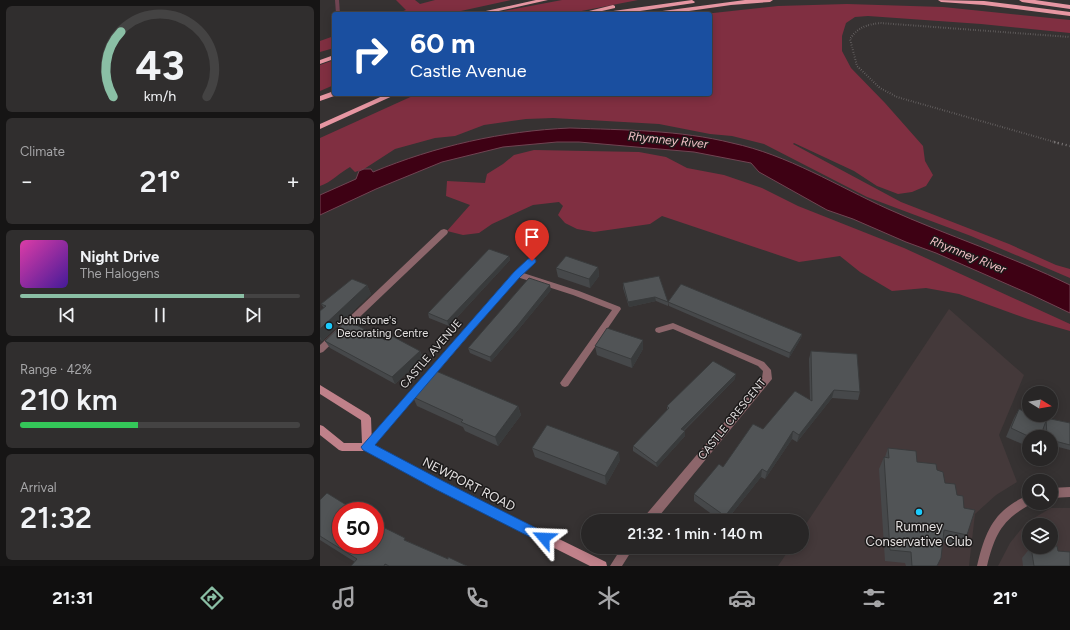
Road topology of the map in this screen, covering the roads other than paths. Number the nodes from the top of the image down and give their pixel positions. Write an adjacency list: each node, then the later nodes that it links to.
1 (545, 0): 8 (main road)
2 (657, 0): 9 (main road)
3 (708, 0): 10 (main road)
4 (770, 0): 11 (main road)
5 (941, 0): 12 (main road)
6 (1022, 0): 7 (main road)
7 (1070, 7)
8 (485, 12)
9 (591, 12)
10 (621, 12)
11 (669, 12)
12 (1070, 14)
13 (332, 55): 15 (main road)
14 (332, 56): 16 (main road)
15 (320, 58)
16 (320, 62)
17 (332, 94): 19 (main road)
18 (389, 96): 20 (main road)
19 (320, 99)
20 (320, 128)
21 (444, 232): 25 (street)
22 (532, 261): 23 (street, CASTLE AVENUE)
23 (517, 274): 26 (street); 29 (street, CASTLE AVENUE)
24 (659, 330): 33 (street, CASTLE CRESCENT)
25 (320, 350)
26 (565, 383)
27 (320, 389): 29 (main road)
28 (320, 429): 29 (main road, NEWPORT ROAD)
29 (367, 447): 35 (main road, NEWPORT ROAD)
30 (1070, 492): 31 (street)
31 (1058, 493)
32 (1022, 504): 37 (street)
33 (654, 514)
34 (624, 554): 36 (street)
35 (602, 566)
36 (615, 566)
37 (982, 566)

